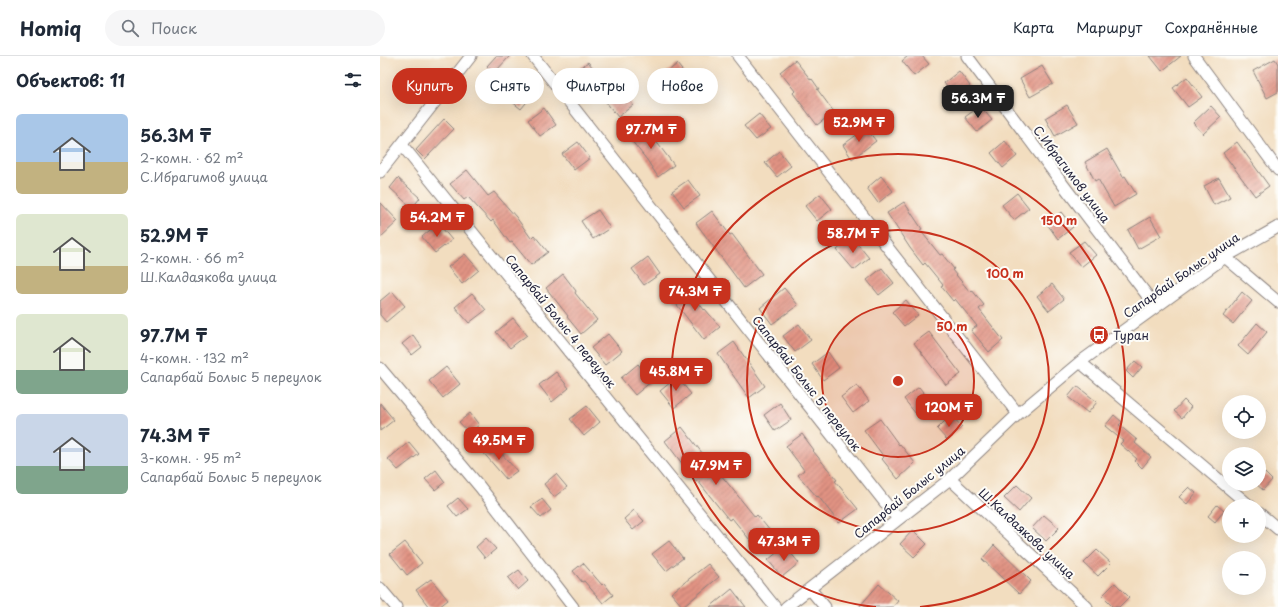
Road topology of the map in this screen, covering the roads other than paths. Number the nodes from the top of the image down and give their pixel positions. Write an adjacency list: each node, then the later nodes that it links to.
1 (470, 56): 6 (street)
2 (533, 56): 18 (street, Сапарбай Болыс 5 переулок)
3 (738, 56): 15 (street)
4 (967, 56): 12 (street, С.Ибрагимов улица)
5 (1194, 56): 7 (street)
6 (402, 145): 8 (street); 25 (street, Сапарбай Болыс 4 переулок)
7 (1278, 170)
8 (380, 172)
9 (1278, 227): 10 (street, Сапарбай Болыс улица)
10 (1225, 257): 11 (street); 12 (street, Сапарбай Болыс улица)
11 (1278, 302)
12 (1156, 308): 13 (street, Сапарбай Болыс улица)
13 (1080, 362): 15 (street, Сапарбай Болыс улица); 17 (street)
14 (380, 368): 24 (street)
15 (1018, 414): 16 (street, Сапарбай Болыс улица)
16 (950, 478): 18 (street, Сапарбай Болыс улица); 28 (street, Ш.Калдаякова улица)
17 (1242, 499)
18 (898, 519): 22 (street, Сапарбай Болыс улица)
19 (1266, 519): 20 (street)
20 (1278, 529)
21 (380, 588): 23 (street)
22 (810, 589): 26 (street, Сапарбай Болыс улица); 27 (street)
23 (396, 607)
24 (573, 607)
25 (775, 607)
26 (786, 607)
27 (825, 607)
28 (1087, 607)

